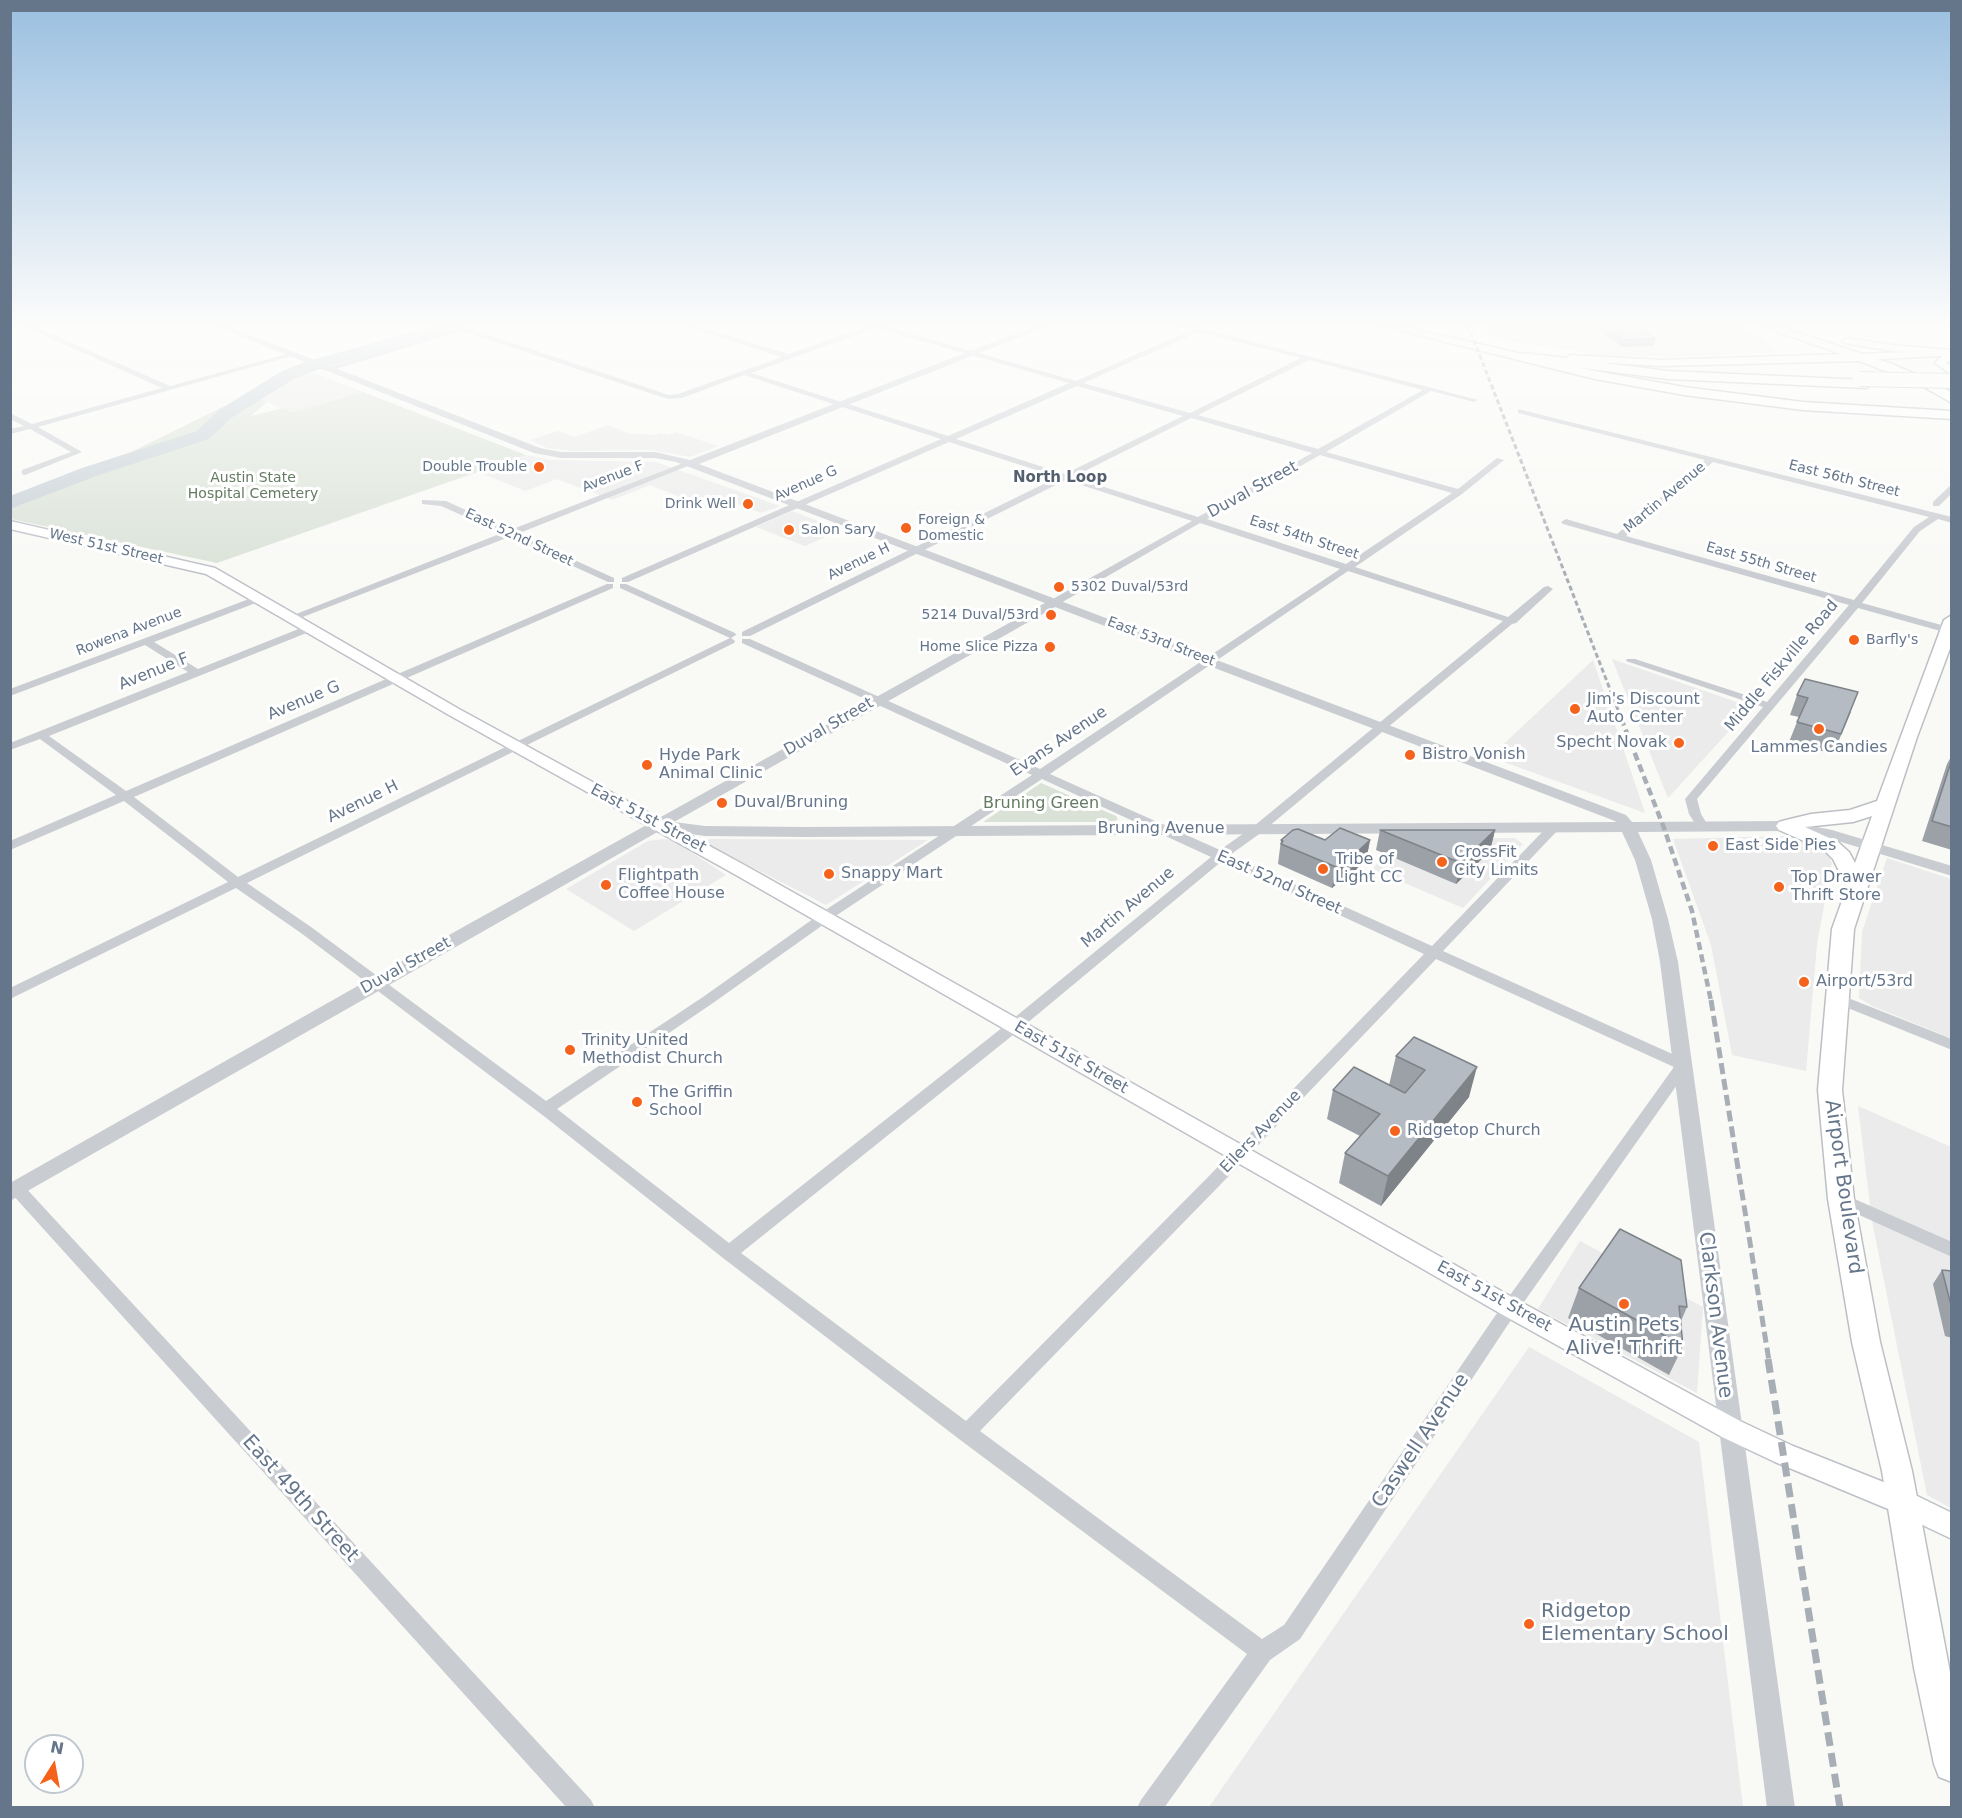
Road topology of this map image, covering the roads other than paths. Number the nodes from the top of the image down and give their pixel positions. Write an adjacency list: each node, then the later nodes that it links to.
1 (90, 410): 17 (street)
2 (432, 410): 23 (street, East 53rd Street)
3 (826, 410): 23 (street, Avenue F)
4 (859, 410): 19 (street, East 54th Street)
5 (1014, 410): 19 (street, Avenue G)
6 (1169, 410): 15 (street)
7 (1203, 410): 15 (street, Avenue H)
8 (1393, 410): 20 (street, Duval Street)
9 (1871, 410): 12 (main road)
10 (1913, 410): 12 (main road)
11 (1521, 411): 21 (street, East 56th Street)
12 (1898, 412): 14 (main road); 16 (main road)
13 (10, 415): 17 (street)
14 (1952, 415)
15 (1190, 416): 20 (street); 25 (street, Avenue H)
16 (1952, 424)
17 (32, 426): 18 (street); 24 (street)
18 (10, 432)
19 (946, 439): 25 (street, East 54th Street); 29 (street, Avenue G)
20 (1320, 453): 27 (street); 33 (street, Duval Street)
21 (1712, 459): 31 (street, East 56th Street); 39 (street, Martin Avenue)
22 (1500, 460): 27 (street, Evans Avenue)
23 (689, 464): 29 (street, East 53rd Street); 38 (street, Avenue F)
24 (25, 471)
25 (1063, 477): 33 (street, East 54th Street); 40 (street, Avenue H)
26 (1952, 487): 30 (street)
27 (1459, 492): 42 (street, Evans Avenue)
28 (425, 502): 38 (street, East 52nd Street)
29 (797, 504): 40 (street, East 53rd Street); 44 (street, Avenue G)
30 (1936, 504)
31 (1920, 512): 32 (street, East 56th Street); 37 (street, Middle Fiskville Road)
32 (1936, 516): 34 (street, East 56th Street); 37 (street, Middle Fiskville Road)
33 (1198, 520): 42 (street, East 54th Street); 47 (street, Duval Street)
34 (1952, 520)
35 (1566, 522): 39 (street, East 55th Street)
36 (10, 525): 41 (main road, West 51st Street)
37 (1917, 529): 48 (street, Middle Fiskville Road)
38 (508, 533): 43 (street, East 52nd Street); 49 (street, Avenue F)
39 (1619, 537): 48 (street, East 55th Street)
40 (917, 550): 47 (street, East 53rd Street); 53 (street, Avenue H)
41 (201, 568): 46 (main road, East 51st Street)
42 (1347, 568): 50 (street, East 54th Street); 56 (street, Evans Avenue)
43 (610, 583): 44 (street); 59 (street, Avenue G)
44 (624, 583): 54 (street)
45 (1548, 589): 50 (street, Martin Avenue)
46 (257, 599): 49 (main road, East 51st Street); 55 (street, Rowena Avenue)
47 (1055, 602): 56 (street, East 53rd Street); 61 (street, Duval Street)
48 (1855, 604): 51 (street, East 55th Street); 62 (street, Middle Fiskville Road)
49 (291, 618): 52 (main road, East 51st Street)
50 (1512, 621): 63 (street, Martin Avenue)
51 (1950, 625): 69 (main road, Airport Boulevard)
52 (310, 628): 58 (street, Avenue F); 59 (main road, East 51st Street)
53 (746, 637): 54 (street); 61 (street, East 52nd Street)
54 (731, 638): 66 (street, Avenue H)
55 (147, 642): 58 (street); 60 (street, Rowena Avenue)
56 (1209, 660): 63 (street, East 53rd Street); 67 (street, Evans Avenue)
57 (1631, 661): 62 (street)
58 (197, 673): 64 (street, Avenue F)
59 (396, 679): 66 (main road, East 51st Street); 68 (street, Avenue G)
60 (10, 693)
61 (877, 700): 67 (street, East 52nd Street); 70 (street, Duval Street)
62 (1770, 706): 72 (street, Middle Fiskville Road)
63 (1383, 726): 74 (street, East 53rd Street); 75 (street, Martin Avenue)
64 (41, 735): 65 (street, Avenue F); 68 (street)
65 (10, 747)
66 (516, 747): 70 (main road, East 51st Street); 82 (street, Avenue H)
67 (1042, 774): 76 (street, Evans Avenue); 77 (street, East 52nd Street)
68 (125, 796): 78 (street, Avenue G); 82 (street)
69 (1887, 804): 71 (main road); 79 (main road, Airport Boulevard)
70 (659, 825): 76 (street, Bruning Avenue); 84 (main road, East 51st Street); 86 (street, Duval Street)
71 (1786, 826): 72 (street); 79 (street); 83 (main road)
72 (1703, 827): 74 (street, Bruning Avenue)
73 (1553, 828): 74 (street, Bruning Avenue); 75 (street, Bruning Avenue); 85 (street, Eilers Avenue)
74 (1628, 828): 91 (street, Clarkson Avenue)
75 (1258, 829): 77 (street, Bruning Avenue); 80 (street, Martin Avenue)
76 (958, 830): 77 (street, Bruning Avenue); 84 (street, Evans Avenue)
77 (1165, 830): 80 (street, East 52nd Street)
78 (10, 846)
79 (1870, 846): 81 (street); 83 (main road, Airport Boulevard)
80 (1219, 857): 85 (street, East 52nd Street); 89 (street, Martin Avenue)
81 (1952, 871)
82 (236, 882): 86 (street); 87 (street, Avenue H)
83 (1857, 886): 88 (main road, Airport Boulevard)
84 (823, 918): 89 (main road, East 51st Street); 92 (street, Evans Avenue)
85 (1432, 953): 91 (street, East 52nd Street); 93 (street, Eilers Avenue)
86 (376, 983): 92 (street); 94 (street, Duval Street)
87 (10, 994)
88 (1838, 999): 90 (street); 95 (main road, Airport Boulevard)
89 (1014, 1026): 93 (main road, East 51st Street); 97 (street, Martin Avenue)
90 (1952, 1045)
91 (1683, 1065): 98 (street, Caswell Avenue); 99 (street, Clarkson Avenue)
92 (546, 1109): 97 (street)
93 (1240, 1154): 98 (main road, East 51st Street); 100 (street, Eilers Avenue)
94 (14, 1191): 105 (street, East 49th Street)
95 (1840, 1198): 96 (street); 101 (main road, Airport Boulevard)
96 (1952, 1250)
97 (729, 1253): 100 (street)
98 (1511, 1308): 99 (main road, East 51st Street); 103 (street, Caswell Avenue)
99 (1731, 1429): 101 (main road, East 51st Street); 107 (street, Clarkson Avenue)
100 (966, 1433): 103 (street)
101 (1902, 1502): 102 (main road, East 51st Street); 104 (main road, Airport Boulevard)
102 (1952, 1527)
103 (1262, 1652): 106 (street, Caswell Avenue)
104 (1952, 1764)
105 (583, 1808)
106 (1149, 1808)
107 (1781, 1808)

